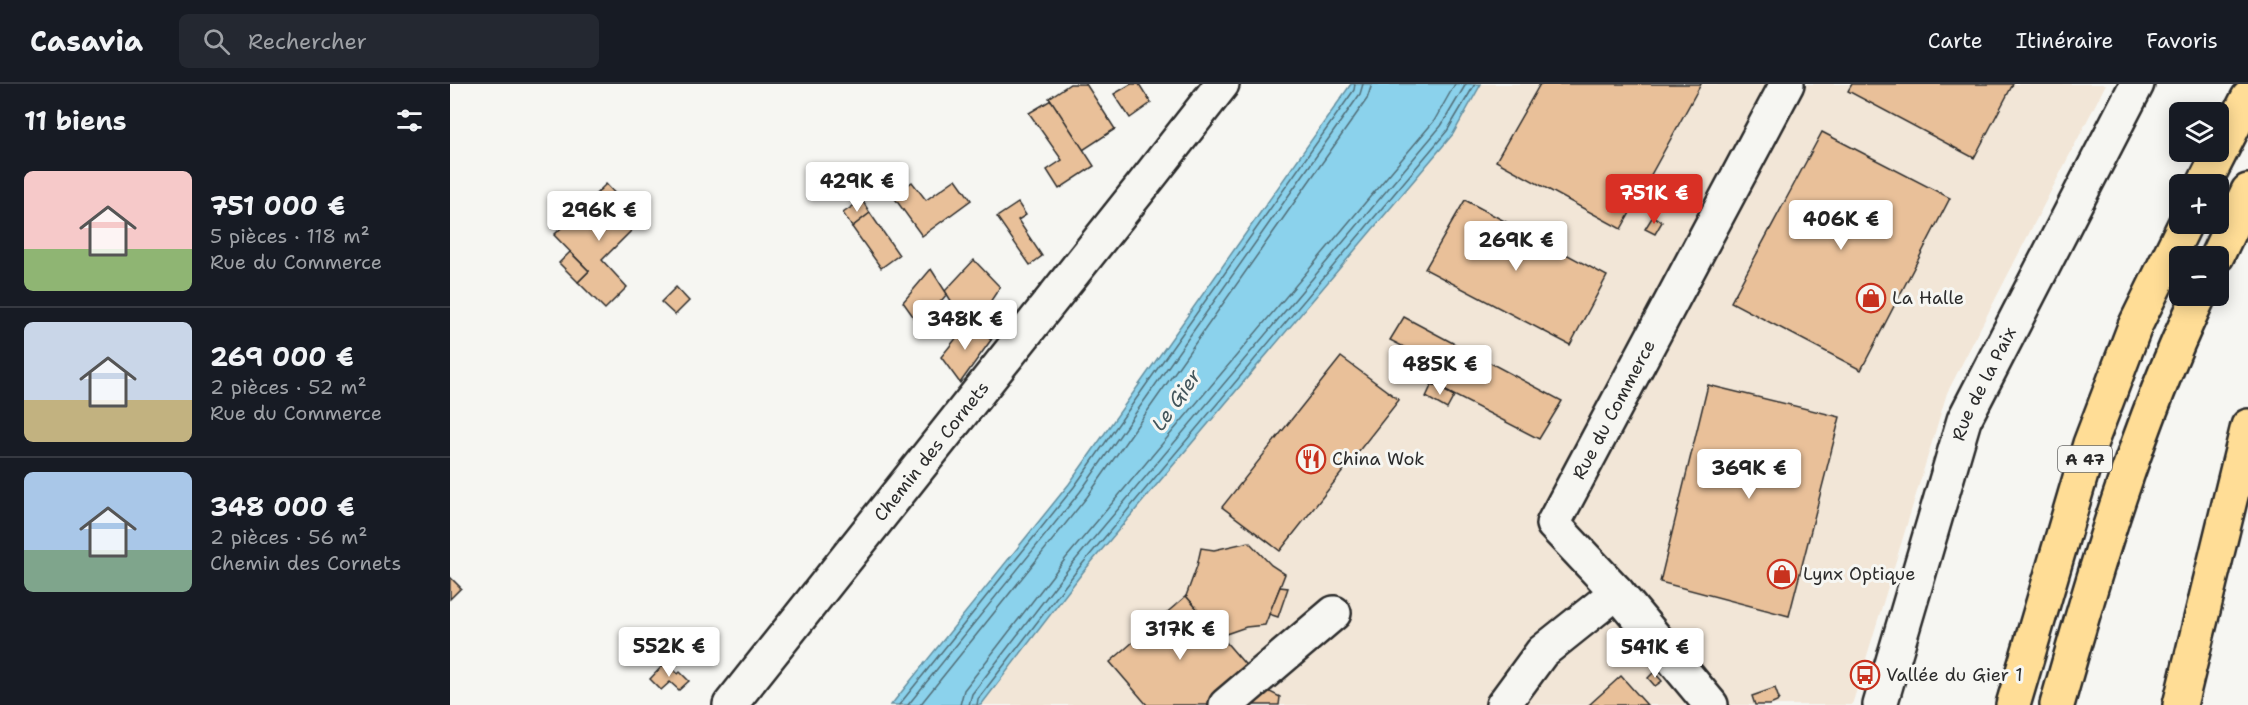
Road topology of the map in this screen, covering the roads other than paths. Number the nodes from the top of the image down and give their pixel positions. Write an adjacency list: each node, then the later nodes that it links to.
1 (1222, 84): 13 (street, Chemin des Cornets)
2 (1787, 84): 11 (street, Rue du Commerce)
3 (2137, 84): 17 (street, Rue de la Paix)
4 (2248, 98): 5 (main road)
5 (2209, 174)
6 (2248, 191): 8 (main road)
7 (2180, 234): 18 (main road, A 47)
8 (2222, 246)
9 (2195, 306): 19 (main road, A 47)
10 (2248, 426): 20 (main road)
11 (1617, 592): 15 (street); 16 (street, Rue du Commerce)
12 (1334, 614): 14 (street)
13 (730, 705)
14 (1226, 705)
15 (1503, 705)
16 (1711, 705)
17 (1880, 705)
18 (2013, 705)
19 (2057, 705)
20 (2180, 705)

